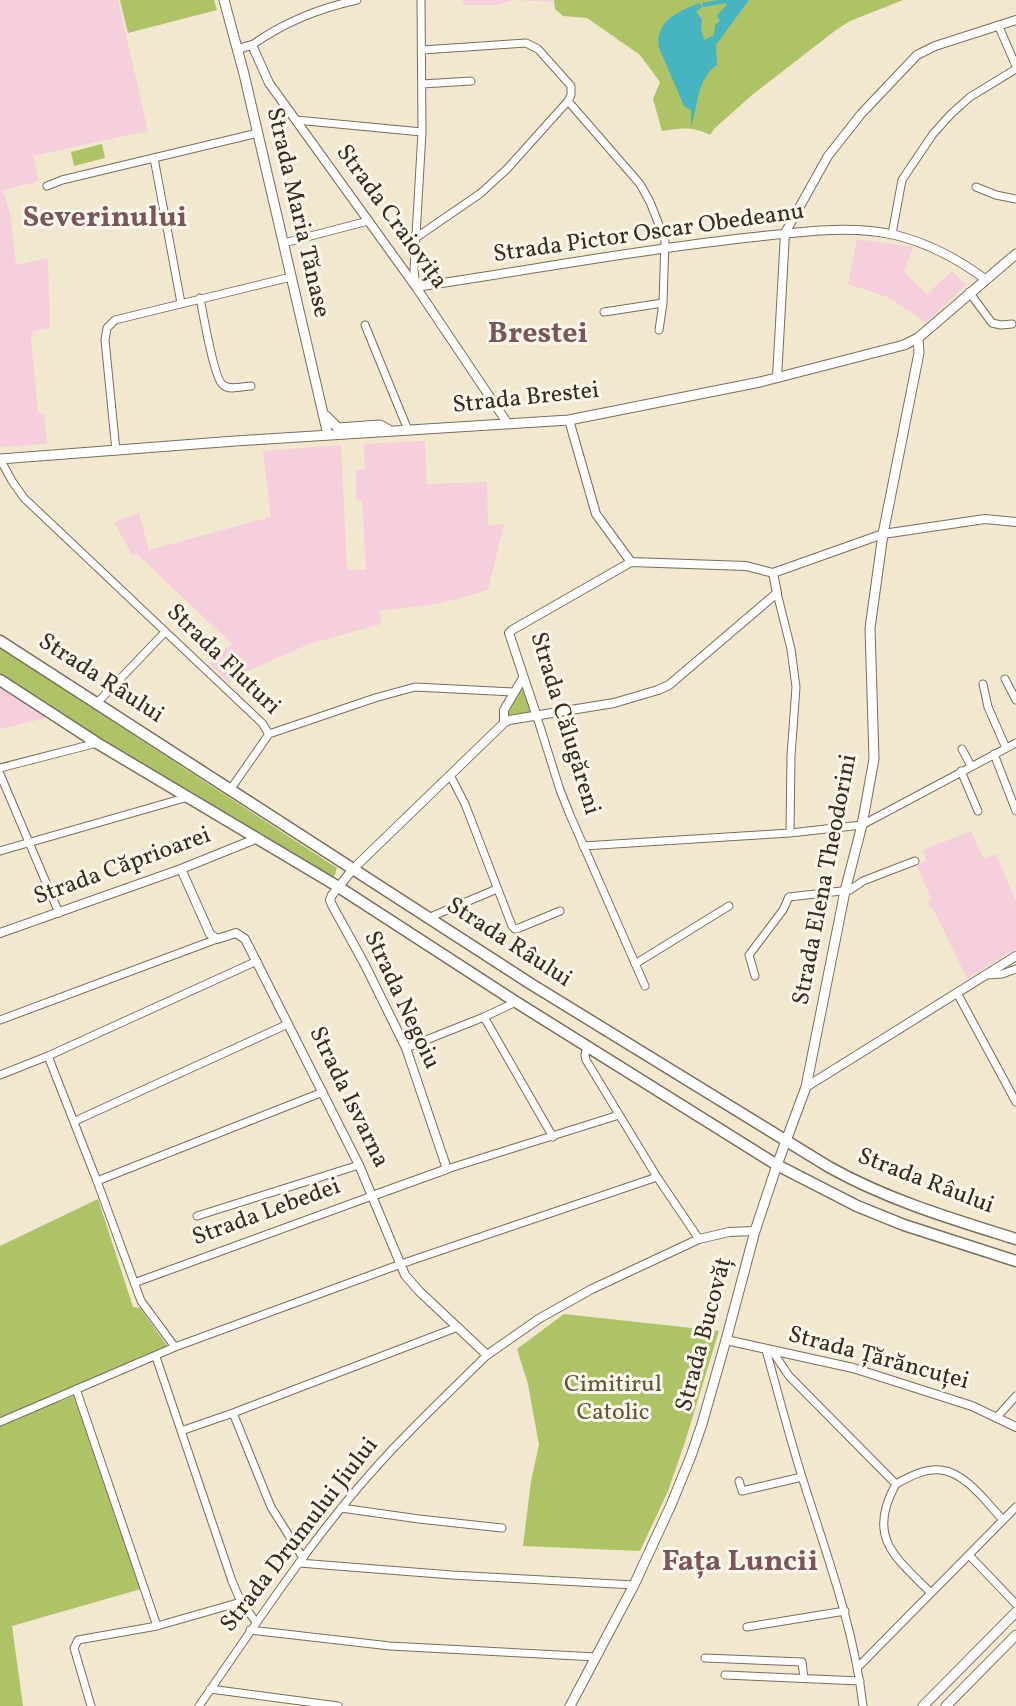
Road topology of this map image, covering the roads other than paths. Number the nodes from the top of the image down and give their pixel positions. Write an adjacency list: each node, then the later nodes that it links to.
1 (224, 0): 7 (main road, Strada Maria Tănase)
2 (357, 0): 6 (street)
3 (422, 0): 8 (street)
4 (1016, 21): 5 (street)
5 (999, 27): 9 (street); 21 (street)
6 (252, 45): 7 (street); 13 (street, Strada Craiovița)
7 (238, 49): 15 (main road, Strada Maria Tănase)
8 (422, 50): 11 (street); 12 (street)
9 (1016, 68): 22 (street)
10 (471, 81): 11 (street)
11 (422, 84): 14 (street)
12 (568, 101): 23 (street); 25 (street)
13 (296, 120): 14 (street); 20 (street, Strada Craiovița)
14 (422, 132): 23 (street)
15 (258, 134): 16 (street); 24 (main road, Strada Maria Tănase)
16 (154, 158): 17 (street); 32 (street)
17 (46, 186)
18 (976, 187): 19 (street)
19 (1016, 199)
20 (368, 221): 24 (street); 29 (street, Strada Craiovița)
21 (785, 233): 22 (street, Strada Pictor Oscar Obedeanu); 25 (street, Strada Pictor Oscar Obedeanu); 39 (street)
22 (892, 234): 28 (street, Strada Pictor Oscar Obedeanu)
23 (417, 237): 29 (street)
24 (284, 243): 27 (main road, Strada Maria Tănase)
25 (664, 247): 29 (street, Strada Pictor Oscar Obedeanu); 33 (street)
26 (1016, 254): 28 (main road, Strada Brestei)
27 (291, 277): 31 (street); 41 (main road, Strada Maria Tănase)
28 (985, 279): 30 (main road, Strada Brestei)
29 (416, 287): 43 (street, Strada Craiovița)
30 (969, 292): 35 (street); 38 (main road, Strada Brestei)
31 (200, 298): 32 (street); 40 (street)
32 (181, 303): 47 (street)
33 (663, 303): 34 (street); 37 (street)
34 (604, 312)
35 (1012, 324)
36 (365, 325): 44 (street)
37 (659, 330)
38 (918, 338): 39 (main road, Strada Brestei); 50 (main road, Strada Elena Theodorini)
39 (777, 378): 42 (main road, Strada Brestei)
40 (251, 386)
41 (322, 410): 45 (main road); 46 (main road, Strada Maria Tănase)
42 (569, 420): 43 (main road, Strada Brestei); 51 (street)
43 (507, 424): 44 (main road, Strada Brestei)
44 (408, 430): 45 (main road, Strada Brestei)
45 (392, 431): 46 (main road, Strada Brestei)
46 (328, 435): 47 (main road, Strada Brestei)
47 (116, 451): 48 (main road, Strada Brestei)
48 (0, 459): 54 (street, Strada Fluturi)
49 (1016, 522): 50 (street)
50 (883, 534): 52 (street); 80 (main road, Strada Elena Theodorini)
51 (631, 562): 52 (street); 56 (street, Strada Călugăreni)
52 (773, 573): 53 (street)
53 (777, 593): 63 (street); 81 (street)
54 (165, 632): 62 (street); 65 (street, Strada Fluturi)
55 (0, 641): 62 (main road, Strada Râului)
56 (523, 678): 60 (street); 63 (street, Strada Călugăreni)
57 (1005, 679): 61 (street)
58 (0, 680): 66 (main road, Strada Râului)
59 (983, 684): 67 (street)
60 (513, 692): 64 (street); 65 (street, Strada Fluturi)
61 (1016, 700)
62 (97, 703): 76 (main road, Strada Râului)
63 (537, 717): 64 (street); 84 (street, Strada Călugăreni)
64 (504, 723): 75 (street)
65 (269, 734): 76 (street)
66 (97, 743): 72 (street); 77 (main road, Strada Râului)
67 (1012, 745): 69 (street); 70 (street)
68 (962, 749): 71 (street)
69 (994, 754): 71 (street); 79 (street)
70 (1016, 754)
71 (970, 766): 73 (street)
72 (0, 768)
73 (961, 771): 78 (street); 80 (street)
74 (0, 774): 83 (street)
75 (450, 775): 88 (street); 90 (street)
76 (230, 790): 88 (main road, Strada Râului)
77 (188, 797): 82 (main road, Strada Râului); 83 (street)
78 (978, 811)
79 (1016, 811)
80 (862, 825): 81 (street); 91 (main road, Strada Elena Theodorini)
81 (790, 833): 84 (street)
82 (258, 838): 87 (street, Strada Căprioarei); 89 (main road, Strada Râului)
83 (29, 843): 85 (street); 94 (street)
84 (583, 846): 100 (street, Strada Călugăreni)
85 (0, 851)
86 (915, 861): 91 (street)
87 (181, 869): 94 (street, Strada Căprioarei); 97 (street)
88 (353, 869): 89 (street); 95 (main road, Strada Râului)
89 (337, 886): 106 (main road, Strada Râului); 111 (street, Strada Negoiu)
90 (497, 889): 93 (street); 95 (street)
91 (845, 891): 103 (street); 114 (main road, Strada Elena Theodorini)
92 (729, 906): 100 (street)
93 (560, 911)
94 (59, 913): 96 (street, Strada Căprioarei)
95 (428, 918): 120 (main road, Strada Râului)
96 (0, 933)
97 (217, 939): 99 (street, Strada Isvarna); 108 (street)
98 (1016, 956): 102 (street)
99 (256, 961): 109 (street, Strada Isvarna); 112 (street)
100 (635, 964): 104 (street, Strada Călugăreni)
101 (1016, 969): 102 (street)
102 (987, 975): 105 (street)
103 (755, 976)
104 (645, 986)
105 (957, 993): 114 (street); 116 (street)
106 (516, 1002): 107 (street); 110 (main road, Strada Râului)
107 (484, 1017): 111 (street); 119 (street)
108 (0, 1020)
109 (288, 1024): 115 (street, Strada Isvarna); 118 (street)
110 (587, 1046): 117 (street); 121 (main road, Strada Râului)
111 (406, 1048): 123 (street, Strada Negoiu)
112 (48, 1056): 113 (street); 118 (street)
113 (0, 1075)
114 (806, 1087): 120 (main road, Strada Elena Theodorini)
115 (323, 1092): 122 (street, Strada Isvarna); 125 (street)
116 (1016, 1102)
117 (619, 1115): 119 (street, Strada Lebedei); 124 (street)
118 (75, 1121): 125 (street)
119 (553, 1137): 123 (street, Strada Lebedei)
120 (786, 1142): 121 (main road, Strada Bucovăț); 130 (main road, Strada Râului)
121 (777, 1164): 128 (main road, Strada Bucovăț); 131 (main road, Strada Râului)
122 (359, 1165): 126 (street, Strada Isvarna); 127 (street)
123 (447, 1169): 126 (street, Strada Lebedei)
124 (657, 1177): 129 (street); 132 (street)
125 (97, 1181): 133 (street)
126 (372, 1196): 132 (street, Strada Isvarna); 133 (street, Strada Lebedei)
127 (197, 1216)
128 (755, 1231): 129 (street, Strada Drumului Jiului); 135 (main road, Strada Bucovăț)
129 (699, 1239): 138 (street, Strada Drumului Jiului)
130 (1016, 1239)
131 (1016, 1262)
132 (401, 1264): 134 (street, Strada Isvarna); 136 (street)
133 (134, 1282): 136 (street)
134 (458, 1327): 138 (street, Strada Isvarna); 142 (street)
135 (726, 1340): 137 (street, Strada Țărăncuței); 156 (main road, Strada Bucovăț)
136 (175, 1347): 139 (street)
137 (770, 1351): 143 (street, Strada Țărăncuței); 147 (street); 149 (street)
138 (487, 1355): 151 (street, Strada Drumului Jiului)
139 (156, 1357): 140 (street); 146 (street)
140 (76, 1389): 144 (street); 163 (street)
141 (1016, 1396): 143 (street)
142 (233, 1413): 146 (street); 155 (street)
143 (997, 1417): 145 (street, Strada Țărăncuței)
144 (0, 1422)
145 (1016, 1427)
146 (182, 1431): 158 (street)
147 (802, 1478): 148 (street); 160 (street)
148 (739, 1481)
149 (896, 1484): 152 (street); 157 (street)
150 (1016, 1507): 152 (street)
151 (341, 1508): 153 (street); 155 (street, Strada Drumului Jiului)
152 (1003, 1520): 154 (street)
153 (502, 1528)
154 (969, 1555): 157 (street); 159 (street)
155 (301, 1560): 156 (street); 162 (street, Strada Drumului Jiului)
156 (634, 1585): 167 (main road, Strada Bucovăț)
157 (931, 1593): 169 (street)
158 (241, 1602): 162 (street); 163 (street)
159 (1016, 1604)
160 (845, 1611): 164 (street); 169 (street)
161 (1016, 1612): 179 (main road)
162 (256, 1622): 165 (street, Strada Drumului Jiului)
163 (157, 1626): 174 (street)
164 (747, 1627)
165 (250, 1630): 167 (street); 173 (street, Strada Drumului Jiului)
166 (1016, 1635): 180 (main road)
167 (596, 1657): 177 (main road, Strada Bucovăț)
168 (705, 1658): 171 (street)
169 (858, 1667): 172 (street)
170 (725, 1675): 171 (street)
171 (804, 1678): 172 (street)
172 (860, 1681): 178 (street)
173 (210, 1689): 175 (street, Strada Drumului Jiului); 176 (street)
174 (91, 1706)
175 (199, 1706)
176 (338, 1706)
177 (570, 1706)
178 (863, 1706)
179 (924, 1706)
180 (946, 1706)

